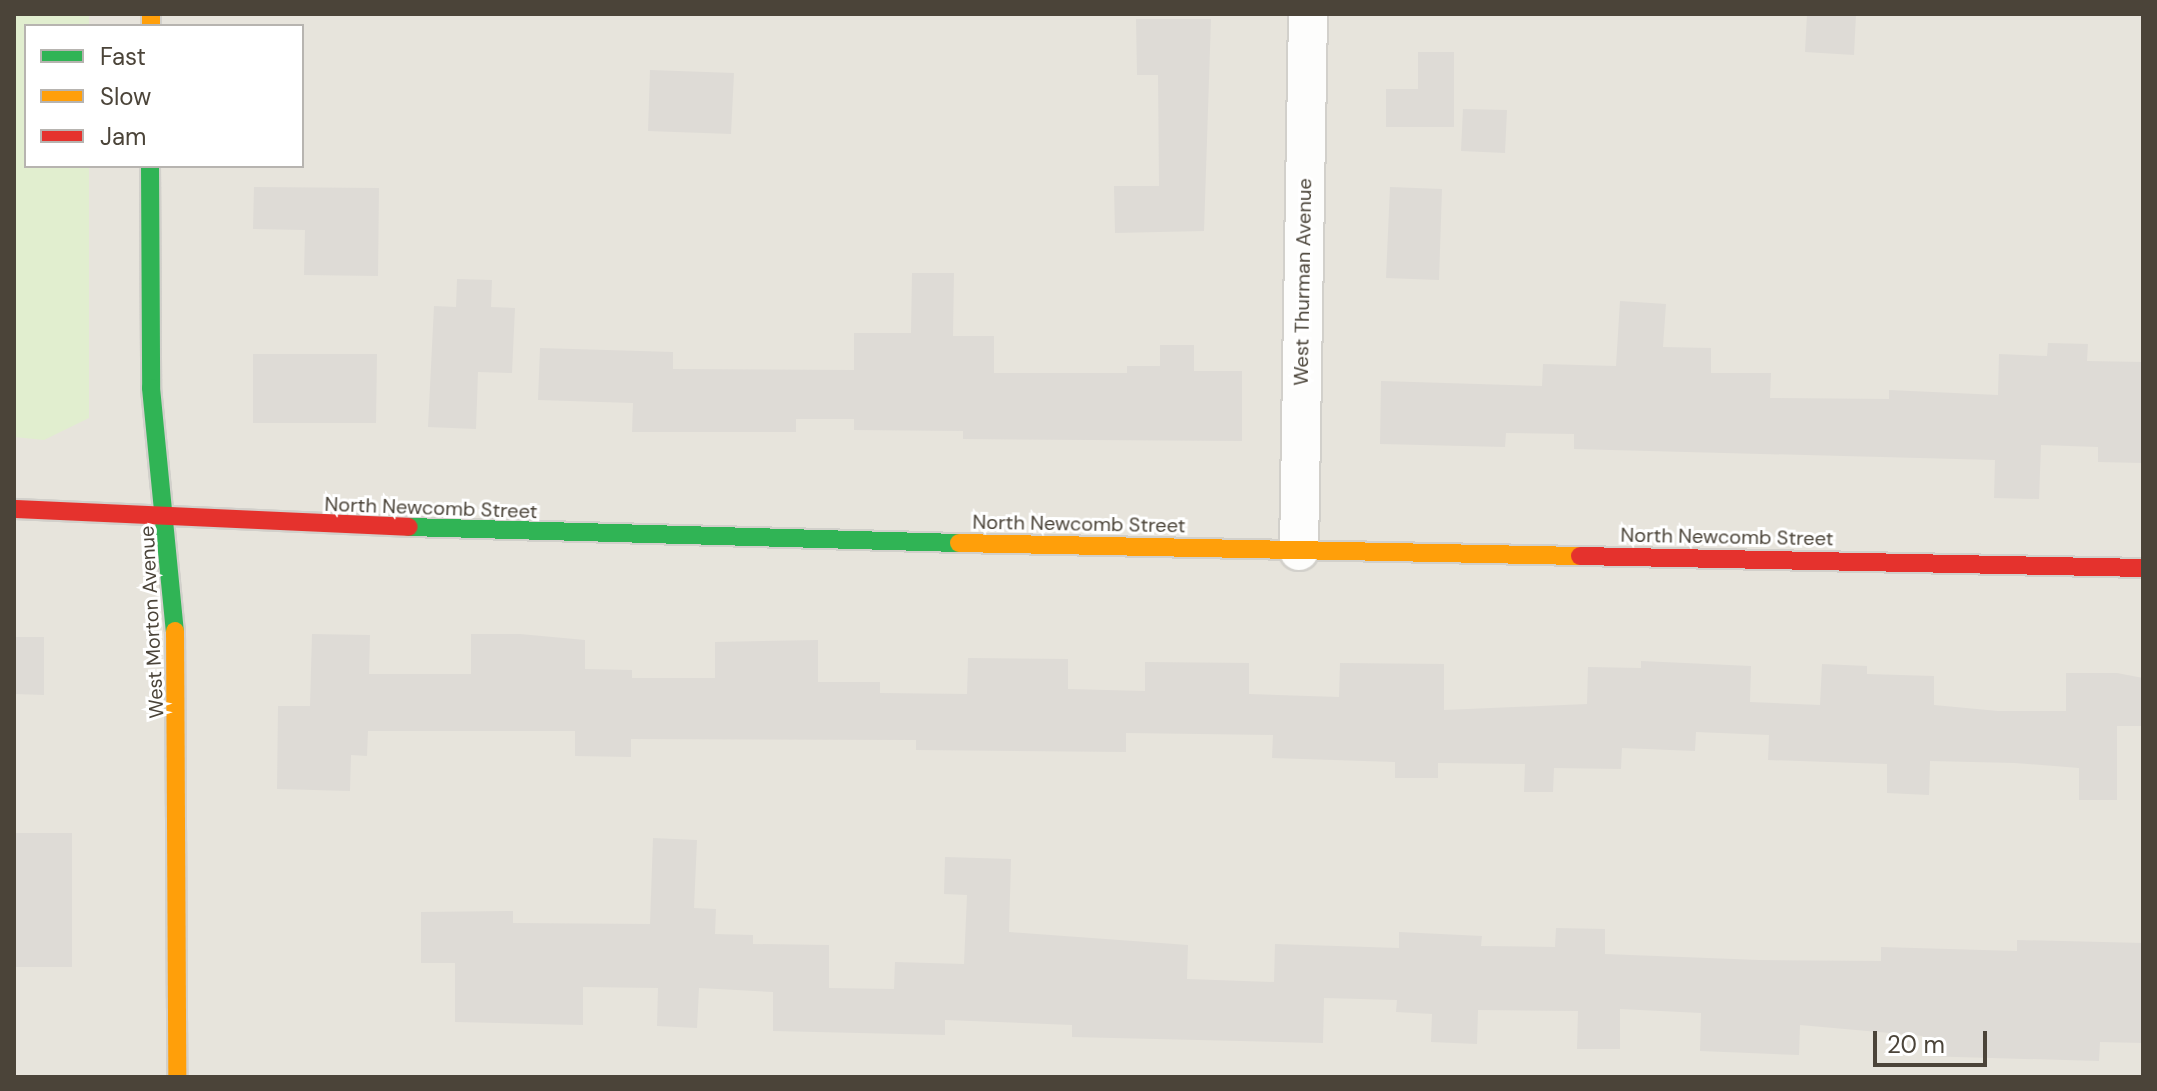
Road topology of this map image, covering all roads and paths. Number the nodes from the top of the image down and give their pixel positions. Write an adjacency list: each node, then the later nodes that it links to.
1 (1308, 14): 5 (street, West Thurman Avenue)
2 (150, 168): 4 (main road, West Morton Avenue)
3 (14, 509): 4 (main road, North Newcomb Street)
4 (169, 519): 5 (main road, North Newcomb Street); 7 (main road, West Morton Avenue)
5 (1299, 551): 6 (main road, North Newcomb Street)
6 (2143, 568)
7 (177, 1077)

